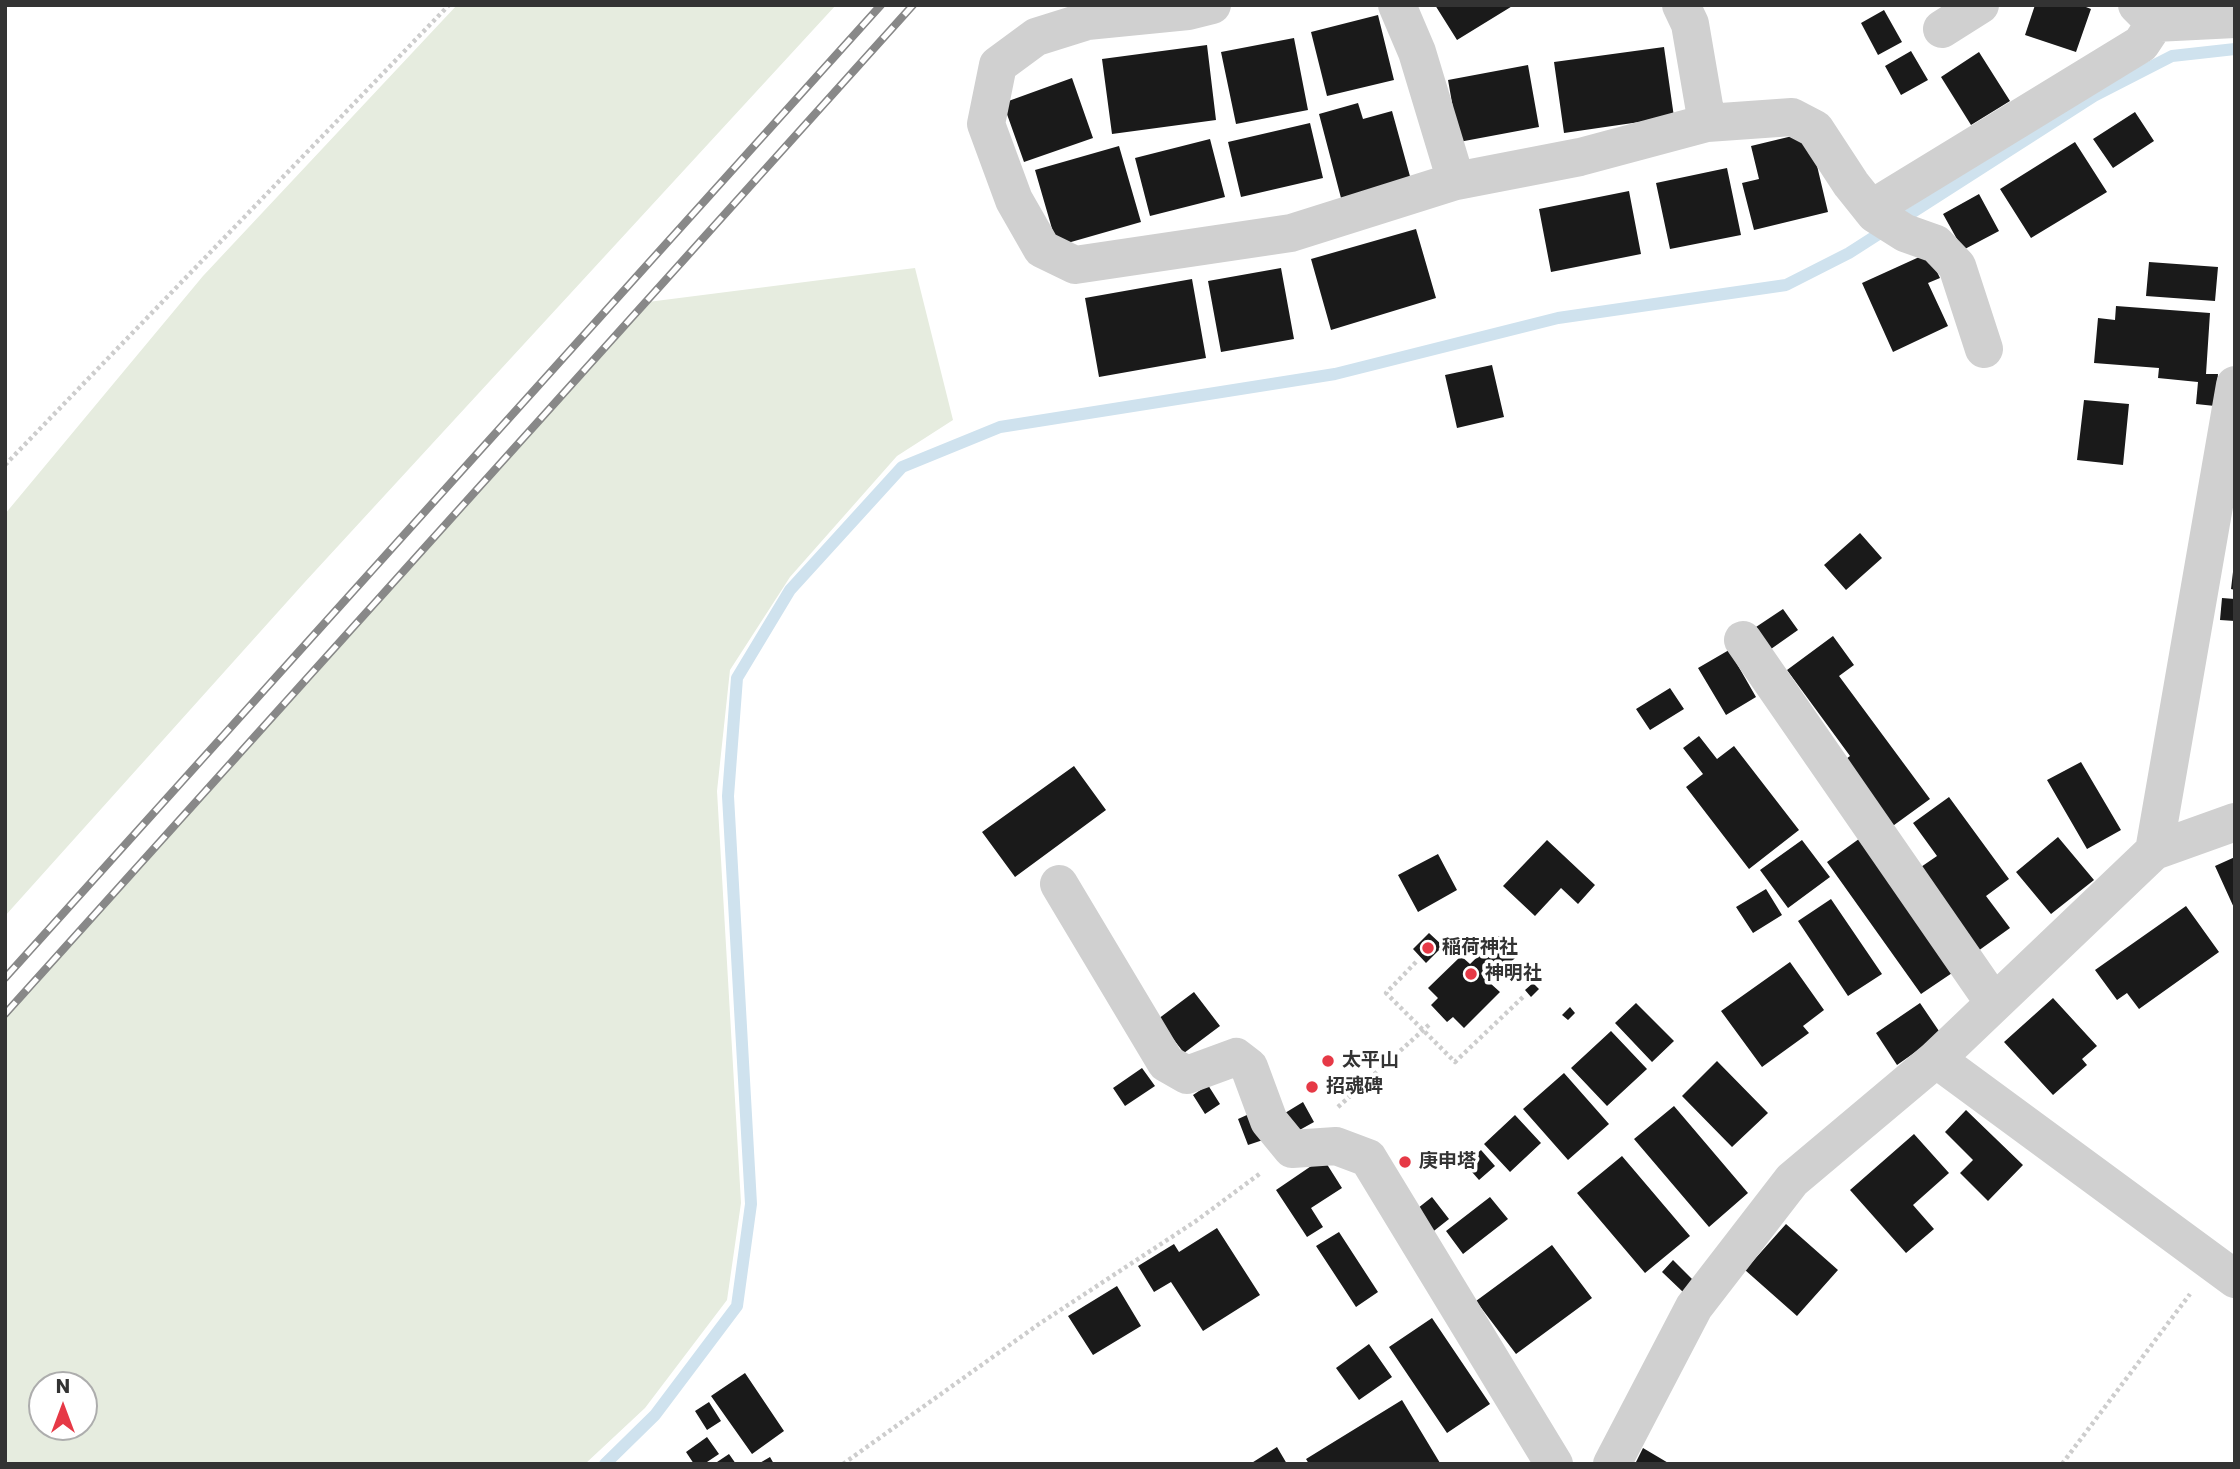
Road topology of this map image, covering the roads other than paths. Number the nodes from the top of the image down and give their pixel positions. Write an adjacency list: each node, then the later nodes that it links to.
1 (1212, 5): 9 (street)
2 (1397, 5): 9 (street)
3 (1681, 5): 8 (street)
4 (1980, 5): 7 (street)
5 (2146, 14): 6 (street); 10 (street)
6 (2235, 19)
7 (1942, 29)
8 (1707, 123): 9 (street); 10 (street)
9 (1456, 181)
10 (1884, 219): 11 (street)
11 (1984, 349)
12 (2235, 385): 15 (street)
13 (1743, 640): 17 (street)
14 (2235, 822): 15 (street)
15 (2154, 851): 17 (street)
16 (1059, 884): 20 (street)
17 (1994, 1003): 18 (street)
18 (1936, 1059): 19 (street); 21 (street)
19 (2224, 1271)
20 (1554, 1464)
21 (1612, 1464)

